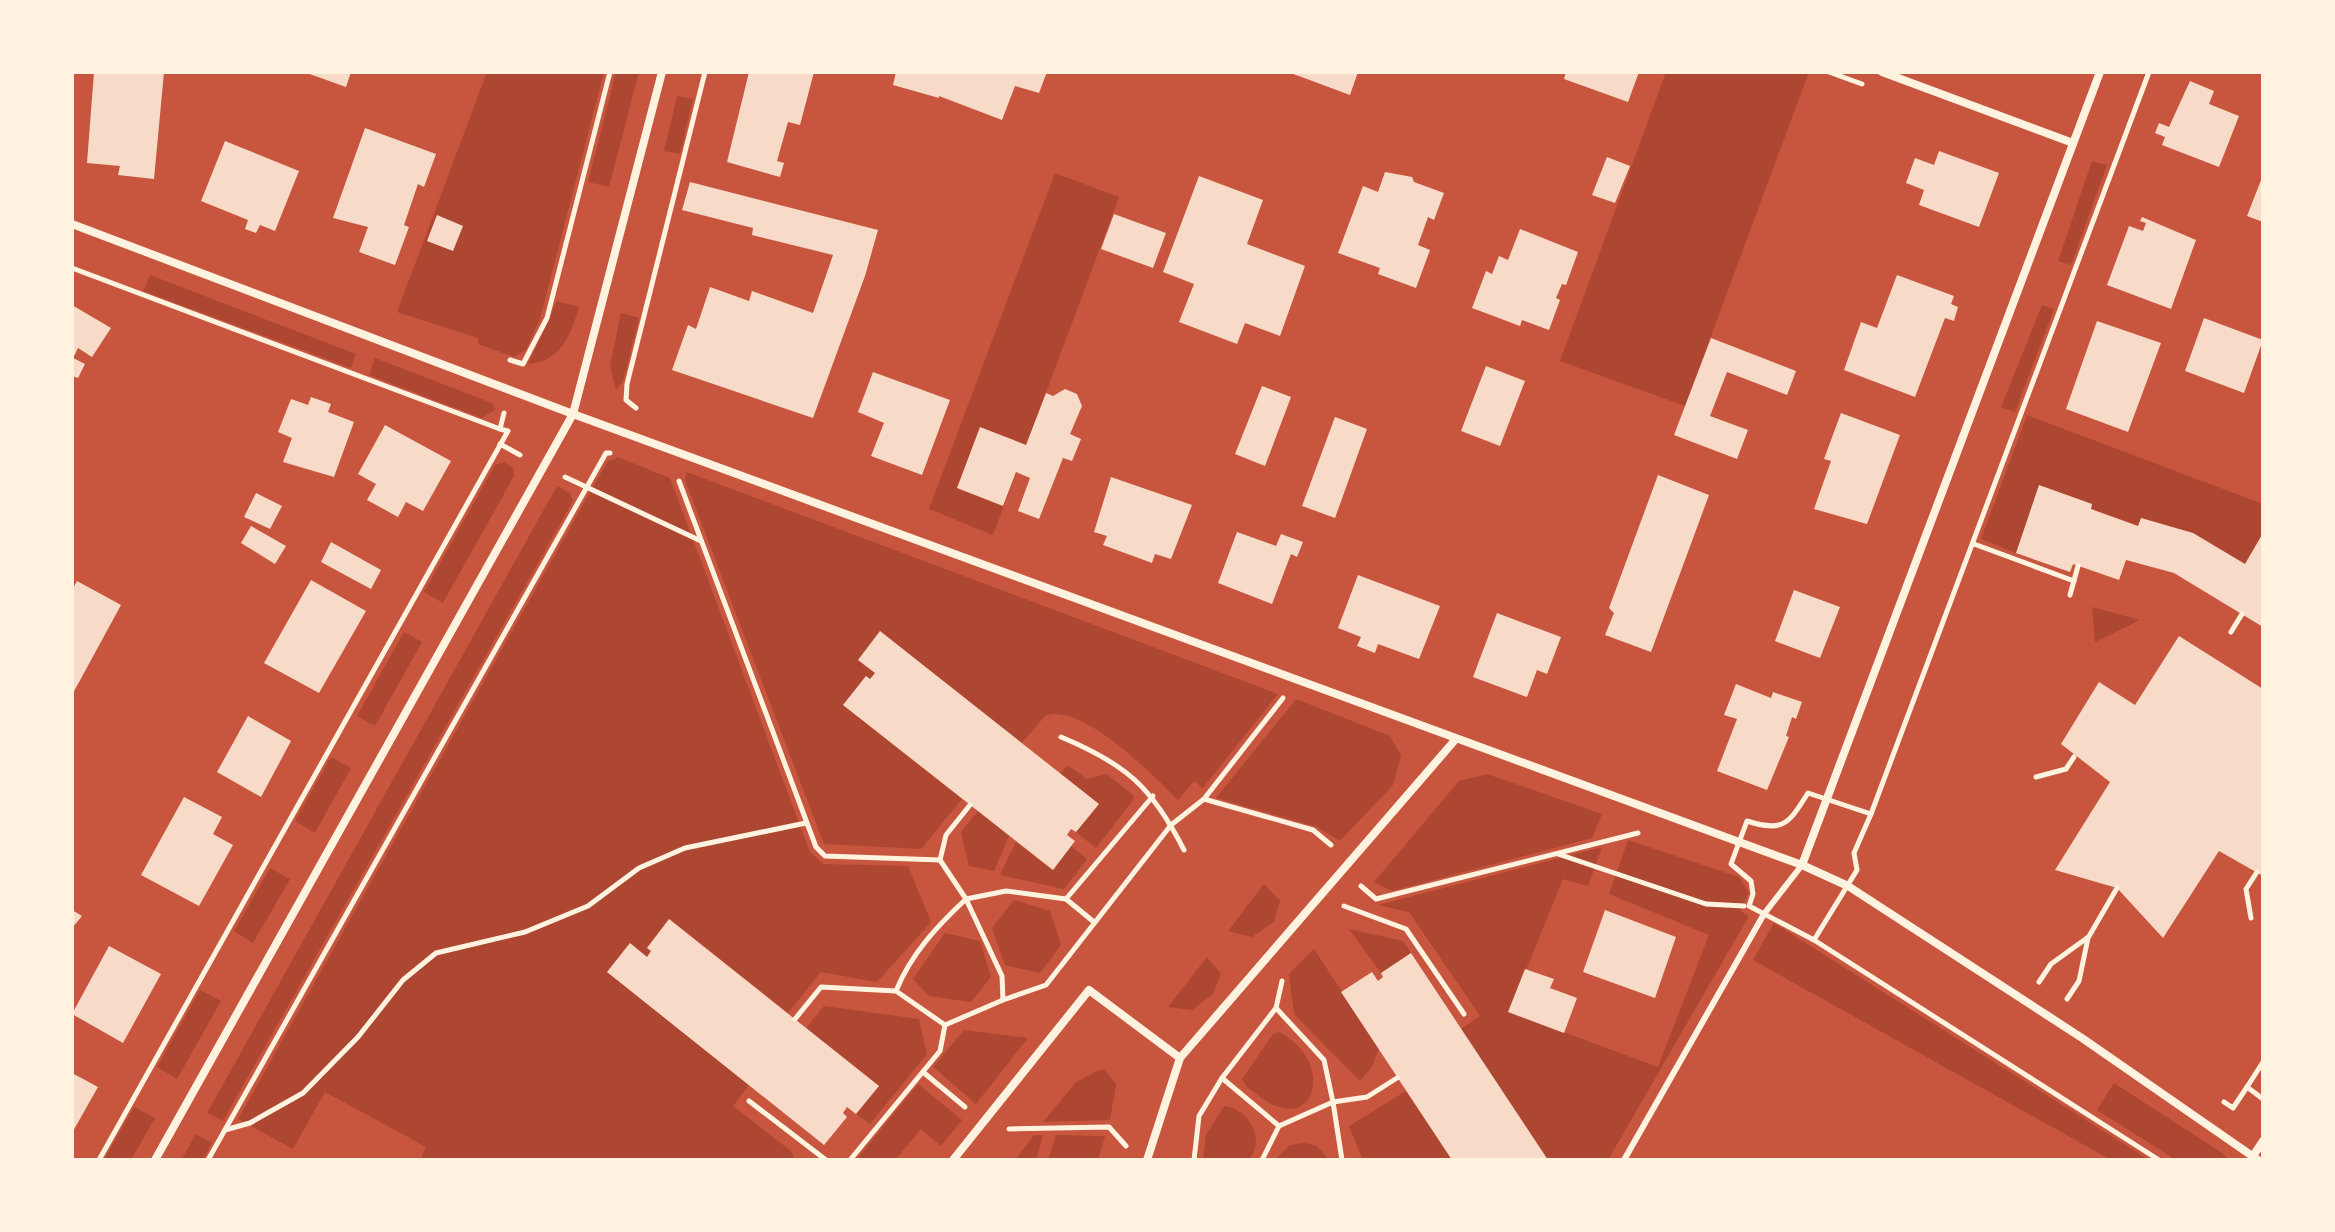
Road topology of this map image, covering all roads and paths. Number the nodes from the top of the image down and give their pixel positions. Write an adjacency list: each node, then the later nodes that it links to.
1 (610, 72): 10 (path)
2 (662, 72): 13 (street)
3 (705, 72): 11 (path)
4 (1882, 72): 7 (street)
5 (2100, 72): 7 (street)
6 (2149, 72): 22 (path)
7 (2073, 143): 44 (street)
8 (72, 224): 13 (street)
9 (72, 268): 14 (path)
10 (523, 364)
11 (626, 400)
12 (505, 408): 14 (path)
13 (573, 414): 28 (street); 83 (street)
14 (500, 429): 15 (path)
15 (500, 444): 17 (path); 82 (path)
16 (623, 453): 20 (path)
17 (520, 455)
18 (677, 474): 21 (path)
19 (565, 477): 20 (path)
20 (587, 487): 21 (path); 78 (path)
21 (702, 542): 37 (path)
22 (1974, 544): 24 (path); 36 (path)
23 (2078, 566): 24 (path)
24 (2074, 581): 25 (path)
25 (2070, 595)
26 (2242, 614): 27 (path)
27 (2231, 632)
28 (1298, 679): 30 (street); 34 (path)
29 (1061, 737): 33 (path)
30 (1455, 740): 44 (street); 51 (street)
31 (2074, 757): 32 (path)
32 (2036, 777)
33 (1153, 796): 38 (path); 50 (path)
34 (1204, 799): 38 (path); 40 (path)
35 (970, 805): 43 (path)
36 (1871, 814)
37 (806, 823): 43 (path); 78 (path)
38 (1171, 825): 41 (path); 56 (path)
39 (1639, 832): 42 (path)
40 (1331, 845)
41 (1184, 850)
42 (1558, 854): 47 (path); 53 (path)
43 (940, 860): 49 (path)
44 (1802, 865): 81 (street); 92 (lane)
45 (2257, 872): 55 (path)
46 (1368, 878): 47 (path)
47 (1361, 886): 52 (path)
48 (2117, 888): 57 (path)
49 (966, 899): 50 (path); 61 (path); 62 (path)
50 (1066, 899): 56 (path)
51 (1316, 899): 52 (path); 68 (street)
52 (1344, 906): 54 (path); 65 (path)
53 (1749, 906)
54 (1335, 916)
55 (2251, 918)
56 (1094, 922): 62 (path)
57 (2088, 938): 60 (path); 63 (path)
58 (1814, 940): 93 (path)
59 (1283, 977): 64 (path)
60 (2037, 984)
61 (896, 991): 66 (path); 67 (path)
62 (1003, 1000): 67 (path)
63 (2064, 1004)
64 (1276, 1008): 71 (path); 75 (path)
65 (1464, 1014)
66 (795, 1019)
67 (945, 1025): 70 (path)
68 (1180, 1058): 76 (street); 88 (street)
69 (2263, 1062): 73 (path)
70 (923, 1072): 76 (path); 86 (path)
71 (1222, 1078): 77 (path); 89 (path)
72 (1397, 1078): 75 (path)
73 (2247, 1087)
74 (749, 1101): 85 (path)
75 (1333, 1102): 77 (path); 91 (path)
76 (983, 1122): 80 (path); 87 (street)
77 (1279, 1126): 90 (path)
78 (224, 1130): 84 (path)
79 (2263, 1141): 81 (street)
80 (1129, 1149)
81 (2256, 1158)
82 (99, 1160)
83 (155, 1160)
84 (208, 1160)
85 (826, 1160)
86 (850, 1160)
87 (953, 1160)
88 (1147, 1160)
89 (1194, 1160)
90 (1262, 1160)
91 (1342, 1160)
92 (1624, 1160)
93 (2159, 1160)

